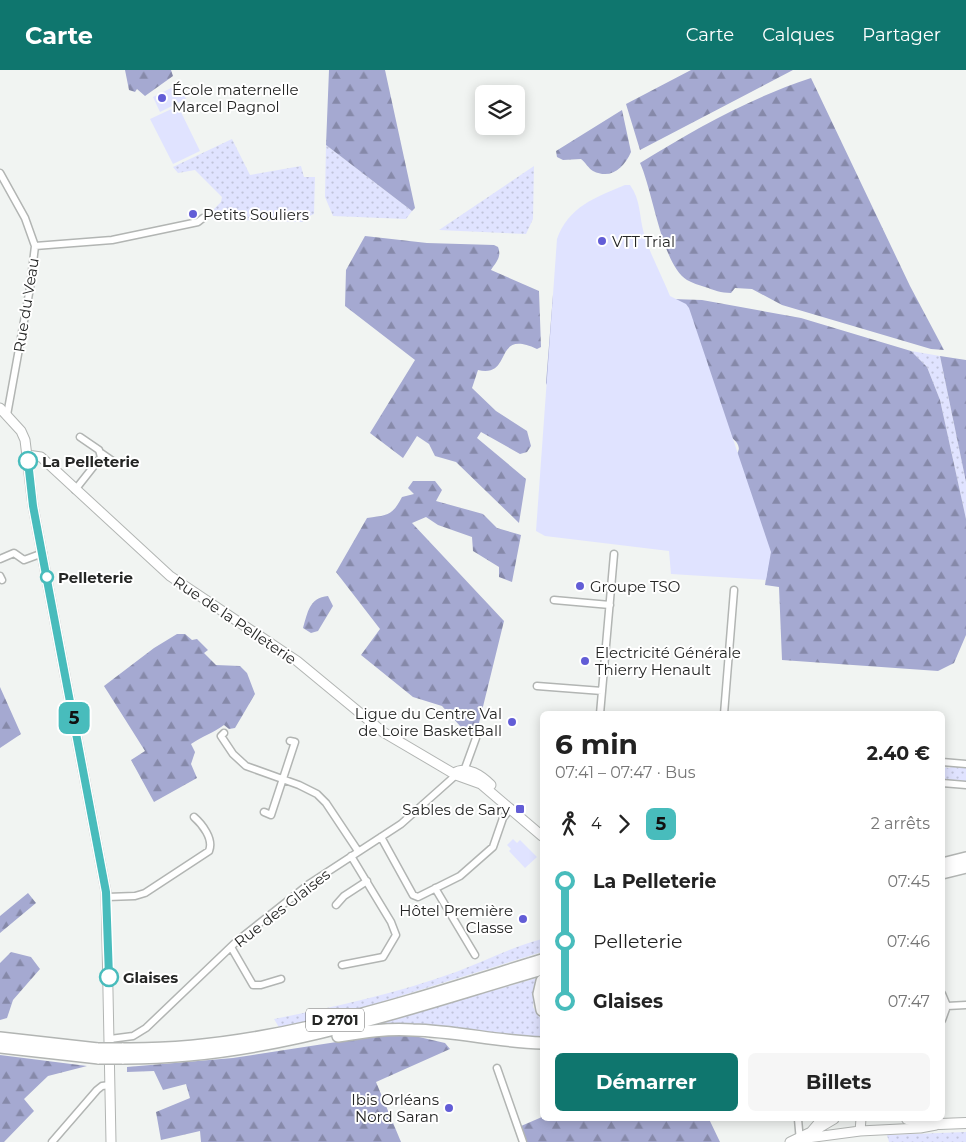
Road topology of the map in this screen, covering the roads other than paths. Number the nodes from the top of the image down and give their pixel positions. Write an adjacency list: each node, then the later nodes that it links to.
1 (1, 177): 3 (street, Rue du Veau)
2 (203, 218): 3 (street)
3 (35, 246): 5 (street, Rue du Veau)
4 (0, 408): 5 (main road)
5 (7, 415): 8 (main road)
6 (80, 437): 7 (street)
7 (101, 453): 9 (street); 10 (street)
8 (28, 455): 10 (main road, Rue de la Pelleterie); 11 (main road)
9 (114, 462)
10 (75, 490): 26 (main road, Rue de la Pelleterie)
11 (42, 552): 13 (street); 46 (main road)
12 (614, 554): 16 (street)
13 (0, 559)
14 (734, 590): 20 (street)
15 (554, 600): 16 (street)
16 (610, 605): 18 (street)
17 (537, 686): 18 (street)
18 (602, 691): 19 (street)
19 (600, 711)
20 (724, 711)
21 (224, 733): 27 (street)
22 (476, 738): 26 (street)
23 (290, 741): 27 (street)
24 (945, 762): 25 (street)
25 (966, 764)
26 (458, 773): 30 (main road, Rue de la Pelleterie); 34 (street, Rue des Glaises)
27 (283, 780): 31 (street); 35 (street)
28 (945, 783): 29 (street)
29 (966, 785)
30 (511, 808): 33 (main road, Rue de la Pelleterie); 45 (street)
31 (264, 812)
32 (194, 817): 46 (street)
33 (540, 834)
34 (381, 836): 35 (street, Rue des Glaises); 45 (street)
35 (358, 851): 37 (street, Rue des Glaises)
36 (966, 852): 38 (highway)
37 (351, 856): 44 (street); 48 (street, Rue des Glaises)
38 (945, 856)
39 (966, 858): 40 (highway)
40 (945, 863)
41 (966, 867): 42 (highway)
42 (948, 872): 43 (highway)
43 (966, 872)
44 (367, 881): 47 (street); 51 (street)
45 (436, 888): 49 (street)
46 (107, 897): 60 (main road)
47 (336, 905)
48 (231, 947): 53 (street); 60 (street, Rue des Glaises)
49 (475, 955)
50 (540, 961): 64 (highway, D 2701)
51 (342, 965)
52 (540, 970): 58 (highway, D 2701)
53 (281, 979)
54 (945, 1001): 56 (street)
55 (966, 1005): 56 (street)
56 (947, 1006): 57 (street)
57 (945, 1012)
58 (311, 1036): 61 (highway); 64 (highway, D 2701)
59 (0, 1038): 63 (highway, D 2701)
60 (110, 1038): 66 (main road)
61 (540, 1043)
62 (0, 1047): 63 (highway, D 2701)
63 (99, 1054): 64 (highway, D 2701, bridge)
64 (122, 1054)
65 (497, 1068): 78 (street)
66 (110, 1085): 76 (street); 77 (main road)
67 (798, 1121): 75 (street)
68 (820, 1121): 74 (main road)
69 (830, 1121): 74 (main road)
70 (920, 1121): 72 (main road)
71 (966, 1123): 72 (main road)
72 (940, 1124): 73 (main road)
73 (861, 1126): 75 (main road)
74 (811, 1132): 75 (main road)
75 (800, 1140): 79 (main road)
76 (52, 1142)
77 (111, 1142)
78 (523, 1142)
79 (790, 1142)

